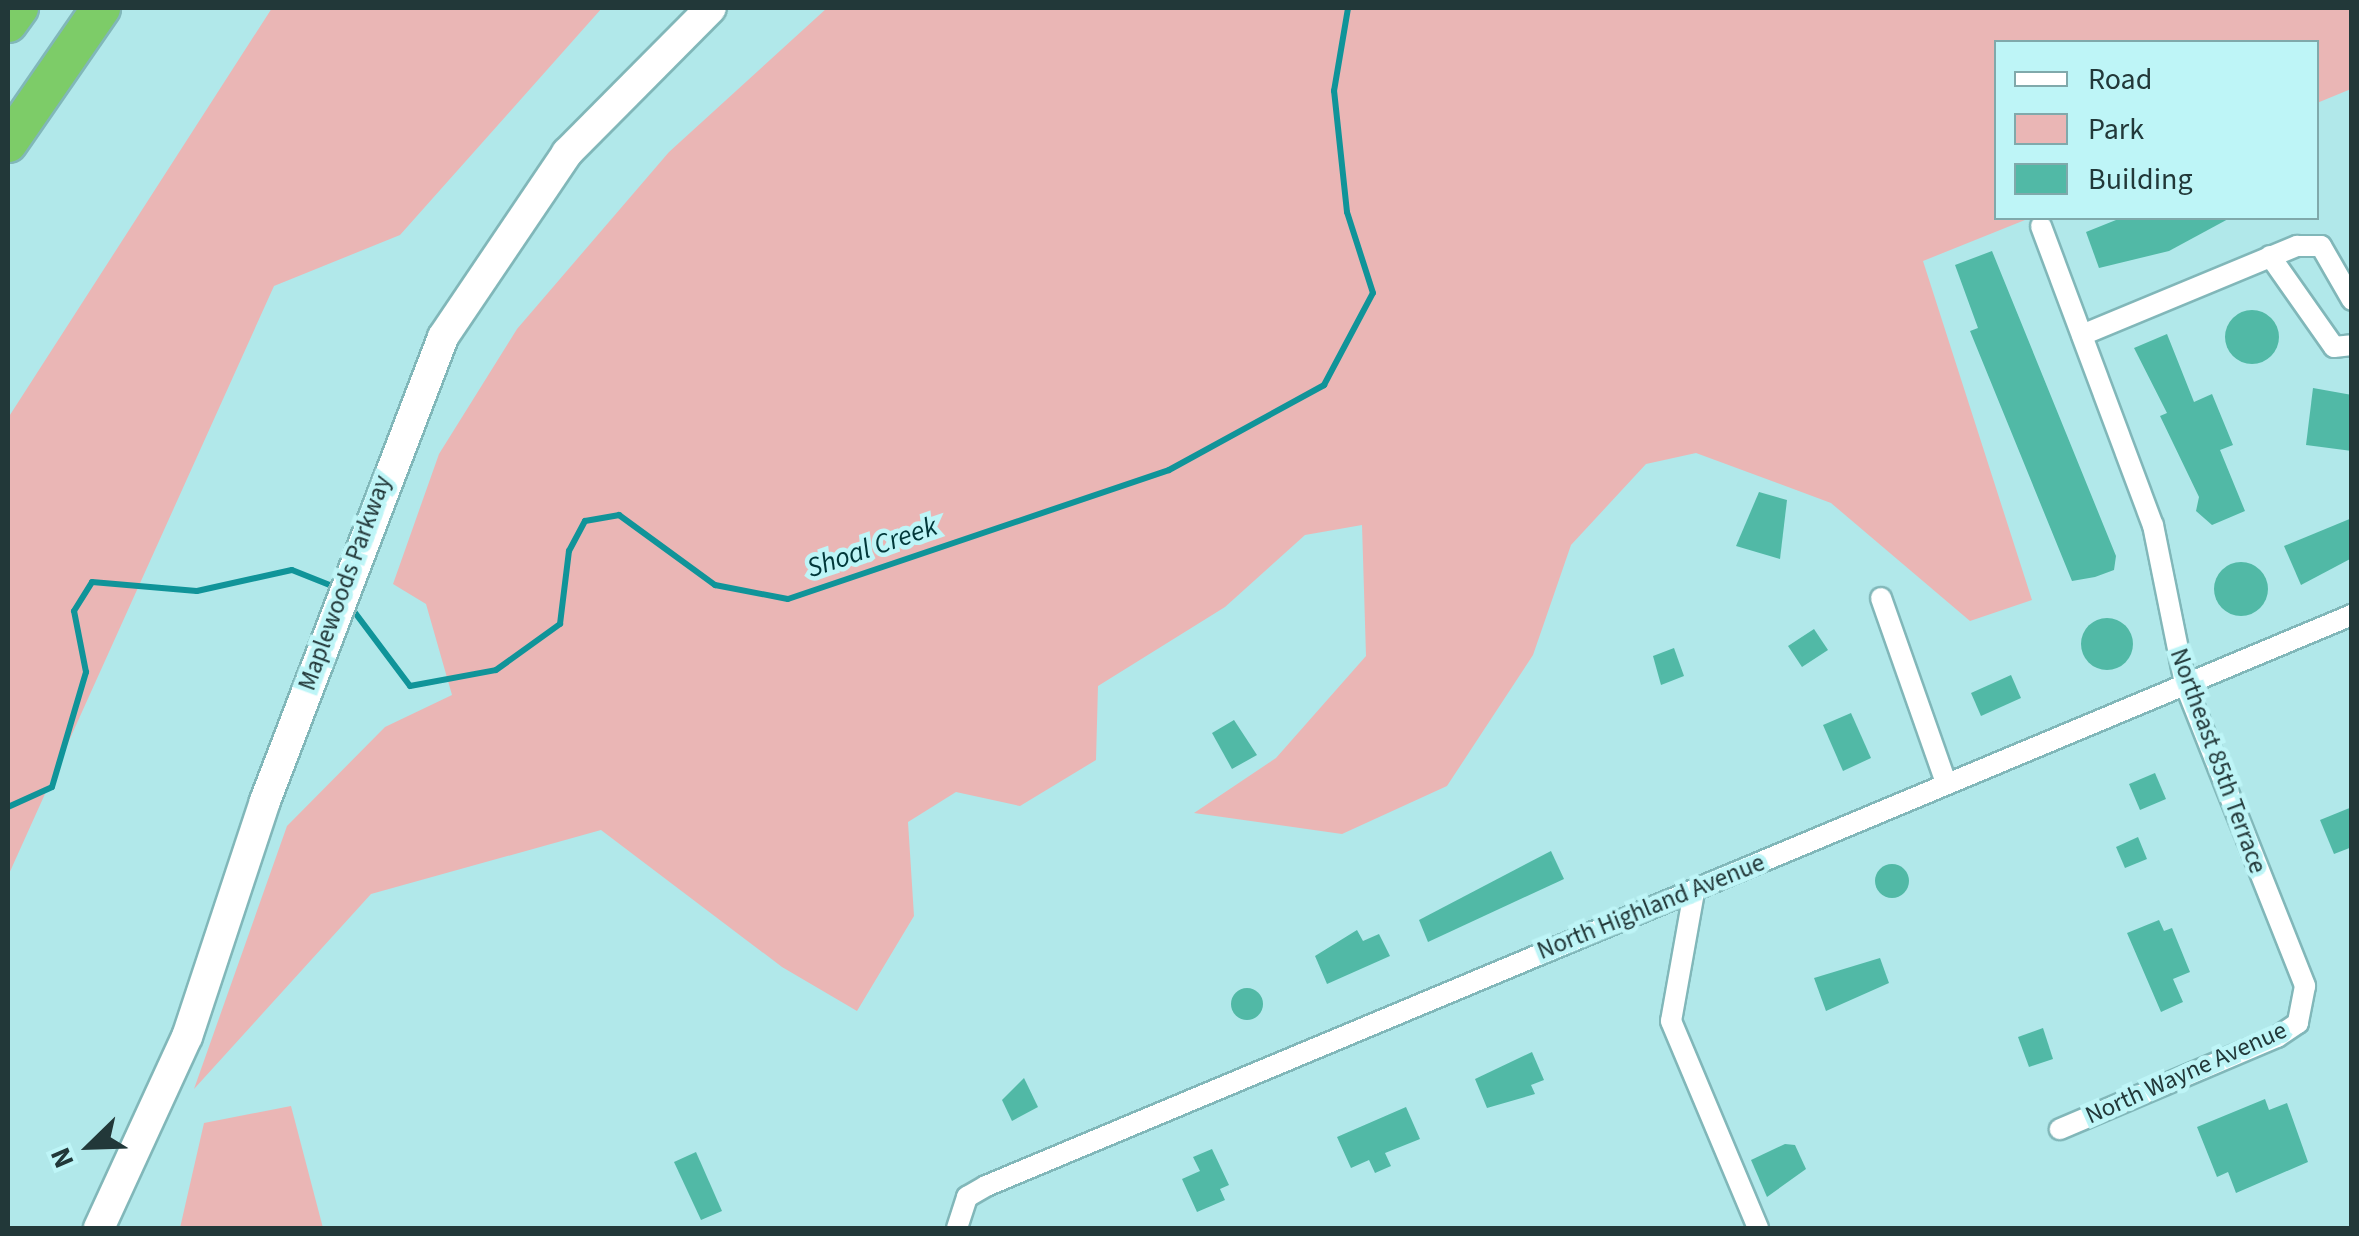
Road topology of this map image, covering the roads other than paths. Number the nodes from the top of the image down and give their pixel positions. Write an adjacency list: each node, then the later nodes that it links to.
1 (19, 8): 4 (highway)
2 (101, 8): 5 (highway)
3 (712, 8): 19 (main road, Maplewoods Parkway)
4 (8, 23)
5 (8, 143)
6 (2041, 226): 9 (street, Northeast 85th Terrace)
7 (2270, 256): 8 (street); 9 (street); 10 (street)
8 (2352, 300)
9 (2082, 335): 13 (street, Northeast 85th Terrace)
10 (2352, 345)
11 (1882, 598): 14 (street)
12 (2352, 615): 13 (street, North Highland Avenue)
13 (2185, 684): 14 (street, North Highland Avenue); 16 (street, Northeast 85th Terrace)
14 (1946, 783): 15 (street, North Highland Avenue)
15 (1694, 892): 18 (street, North Highland Avenue); 20 (street)
16 (2304, 1010): 17 (street, North Wayne Avenue)
17 (2060, 1129)
18 (958, 1219)
19 (99, 1228)
20 (1758, 1228)

